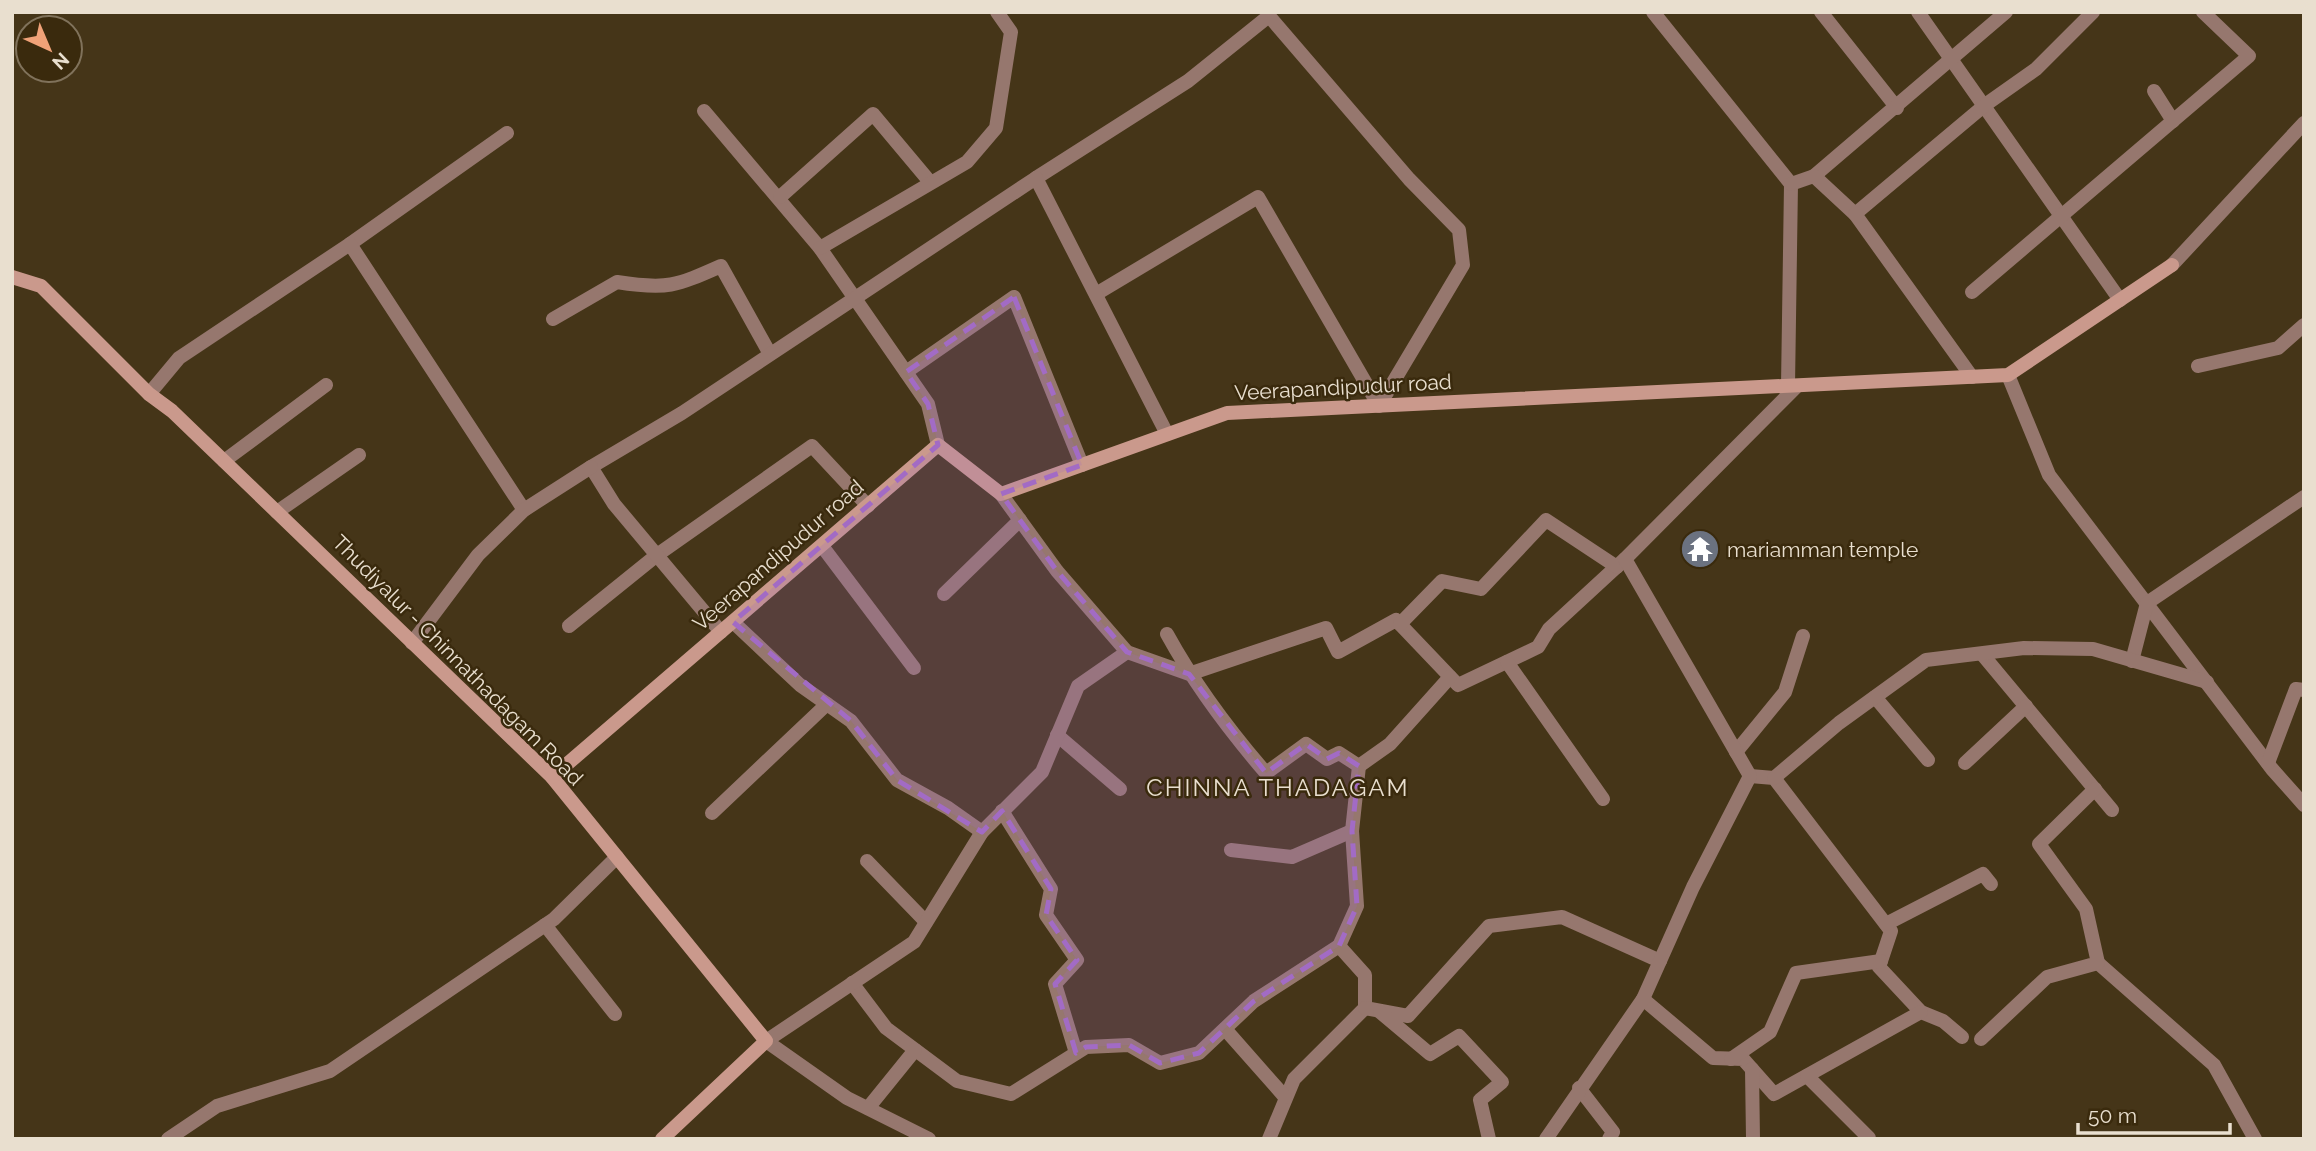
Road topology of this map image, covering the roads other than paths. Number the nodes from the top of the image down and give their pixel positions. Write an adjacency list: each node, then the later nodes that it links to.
1 (997, 12): 19 (street)
2 (1653, 12): 20 (street)
3 (1821, 12): 12 (street)
4 (1918, 12): 9 (street)
5 (2006, 12): 9 (street)
6 (2093, 12): 11 (street)
7 (2203, 12): 14 (street)
8 (1267, 14): 18 (street); 41 (street)
9 (1954, 60): 11 (street); 12 (street)
10 (2154, 91): 14 (street)
11 (1986, 105): 22 (street); 23 (street)
12 (1897, 108): 17 (street)
13 (705, 111): 21 (street)
14 (2173, 121): 23 (street)
15 (2304, 123): 30 (street)
16 (507, 133): 24 (street)
17 (1814, 176): 20 (street); 22 (street)
18 (1036, 178): 28 (street); 29 (street)
19 (930, 182): 21 (street); 25 (street)
20 (1791, 184): 39 (street)
21 (780, 197): 25 (street)
22 (1855, 214): 37 (street)
23 (2062, 215): 27 (street); 30 (street)
24 (350, 244): 40 (street); 51 (street)
25 (820, 248): 29 (street)
26 (12, 277): 40 (street, Thudiyalur - Chinnathadagam Road)
27 (1972, 292)
28 (1096, 294): 41 (street); 42 (street)
29 (854, 298): 33 (street); 35 (street)
30 (2120, 300): 36 (street)
31 (554, 319): 33 (street)
32 (2304, 325): 34 (street)
33 (770, 354): 47 (street)
34 (2198, 366)
35 (906, 372): 43 (street); 46 (street)
36 (2008, 376): 37 (street, Veerapandipudur road); 58 (street)
37 (1972, 377): 39 (street, Veerapandipudur road)
38 (327, 385): 45 (street)
39 (1793, 386): 41 (street, Veerapandipudur road); 56 (street)
40 (149, 394): 45 (street, Thudiyalur - Chinnathadagam Road)
41 (1379, 406): 42 (street, Veerapandipudur road)
42 (1167, 435): 46 (street, Veerapandipudur road)
43 (938, 445): 48 (street); 50 (street, Veerapandipudur road)
44 (359, 454): 52 (street)
45 (224, 461): 52 (street, Thudiyalur - Chinnathadagam Road)
46 (1082, 464): 48 (street, Veerapandipudur road)
47 (590, 467): 51 (street); 55 (street)
48 (1000, 494): 53 (street)
49 (2304, 497): 58 (street)
50 (868, 506): 54 (street, Veerapandipudur road); 55 (street)
51 (524, 510): 65 (street)
52 (277, 512): 65 (street, Thudiyalur - Chinnathadagam Road)
53 (1020, 520): 57 (street); 66 (street)
54 (822, 546): 59 (street, Veerapandipudur road); 70 (street)
55 (657, 555): 61 (street); 62 (street)
56 (1621, 563): 60 (street); 69 (street); 79 (street)
57 (944, 594)
58 (2147, 603): 68 (street); 73 (street)
59 (733, 622): 62 (street, Veerapandipudur road); 76 (street)
60 (1400, 624): 71 (street); 72 (street)
61 (569, 626)
62 (721, 632): 85 (street, Veerapandipudur road)
63 (1167, 634): 71 (street)
64 (1803, 636): 79 (street)
65 (412, 643): 85 (street, Thudiyalur - Chinnathadagam Road)
66 (1127, 652): 71 (street); 78 (street)
67 (1982, 654): 68 (street); 75 (street); 77 (street)
68 (2132, 661): 73 (street)
69 (1507, 662): 72 (street); 89 (street)
70 (914, 668)
71 (1189, 674): 83 (street)
72 (1450, 677): 83 (street)
73 (2207, 682): 82 (street)
74 (2304, 690): 82 (street)
75 (1875, 697): 80 (street); 86 (street)
76 (827, 704): 93 (street); 95 (street)
77 (2026, 706): 81 (street); 88 (street)
78 (1057, 735): 87 (street); 92 (street)
79 (1736, 752): 84 (street)
80 (1928, 760)
81 (1965, 763)
82 (2267, 763): 90 (street)
83 (1359, 766): 94 (street)
84 (1750, 776): 86 (street); 104 (street)
85 (552, 777): 97 (street, Thudiyalur - Chinnathadagam Road)
86 (1774, 778): 101 (street)
87 (1120, 789)
88 (2095, 789): 91 (street); 106 (street)
89 (1602, 799)
90 (2304, 805)
91 (2112, 810)
92 (1002, 811): 95 (street); 117 (street)
93 (712, 813)
94 (1352, 831): 96 (street); 103 (street)
95 (982, 832): 100 (street)
96 (1231, 850)
97 (617, 857): 102 (street); 115 (street, Thudiyalur - Chinnathadagam Road)
98 (867, 862): 100 (street)
99 (1991, 884): 101 (street)
100 (926, 922): 107 (street)
101 (1886, 923): 105 (street)
102 (545, 925): 111 (street); 125 (street)
103 (1339, 946): 109 (street); 112 (street)
104 (1660, 961): 108 (street); 109 (street)
105 (1881, 961): 110 (street); 118 (street)
106 (2098, 962): 114 (street); 133 (street)
107 (852, 983): 115 (street); 116 (street)
108 (1643, 999): 118 (street); 121 (street)
109 (1372, 1010): 122 (street); 129 (street)
110 (1921, 1012): 113 (street); 120 (street)
111 (615, 1014)
112 (1224, 1029): 117 (street); 122 (street)
113 (1962, 1037)
114 (1981, 1039)
115 (766, 1041): 123 (street); 126 (street)
116 (915, 1050): 117 (street); 123 (street)
117 (1076, 1053)
118 (1731, 1059): 119 (street)
119 (1752, 1069): 120 (street); 132 (street)
120 (1807, 1076): 124 (street)
121 (1579, 1088): 130 (street); 131 (street)
122 (1285, 1097): 128 (street)
123 (867, 1108): 127 (street)
124 (1869, 1138)
125 (168, 1139)
126 (662, 1139)
127 (929, 1139)
128 (1269, 1139)
129 (1489, 1139)
130 (1546, 1139)
131 (1609, 1139)
132 (1753, 1139)
133 (2255, 1139)

